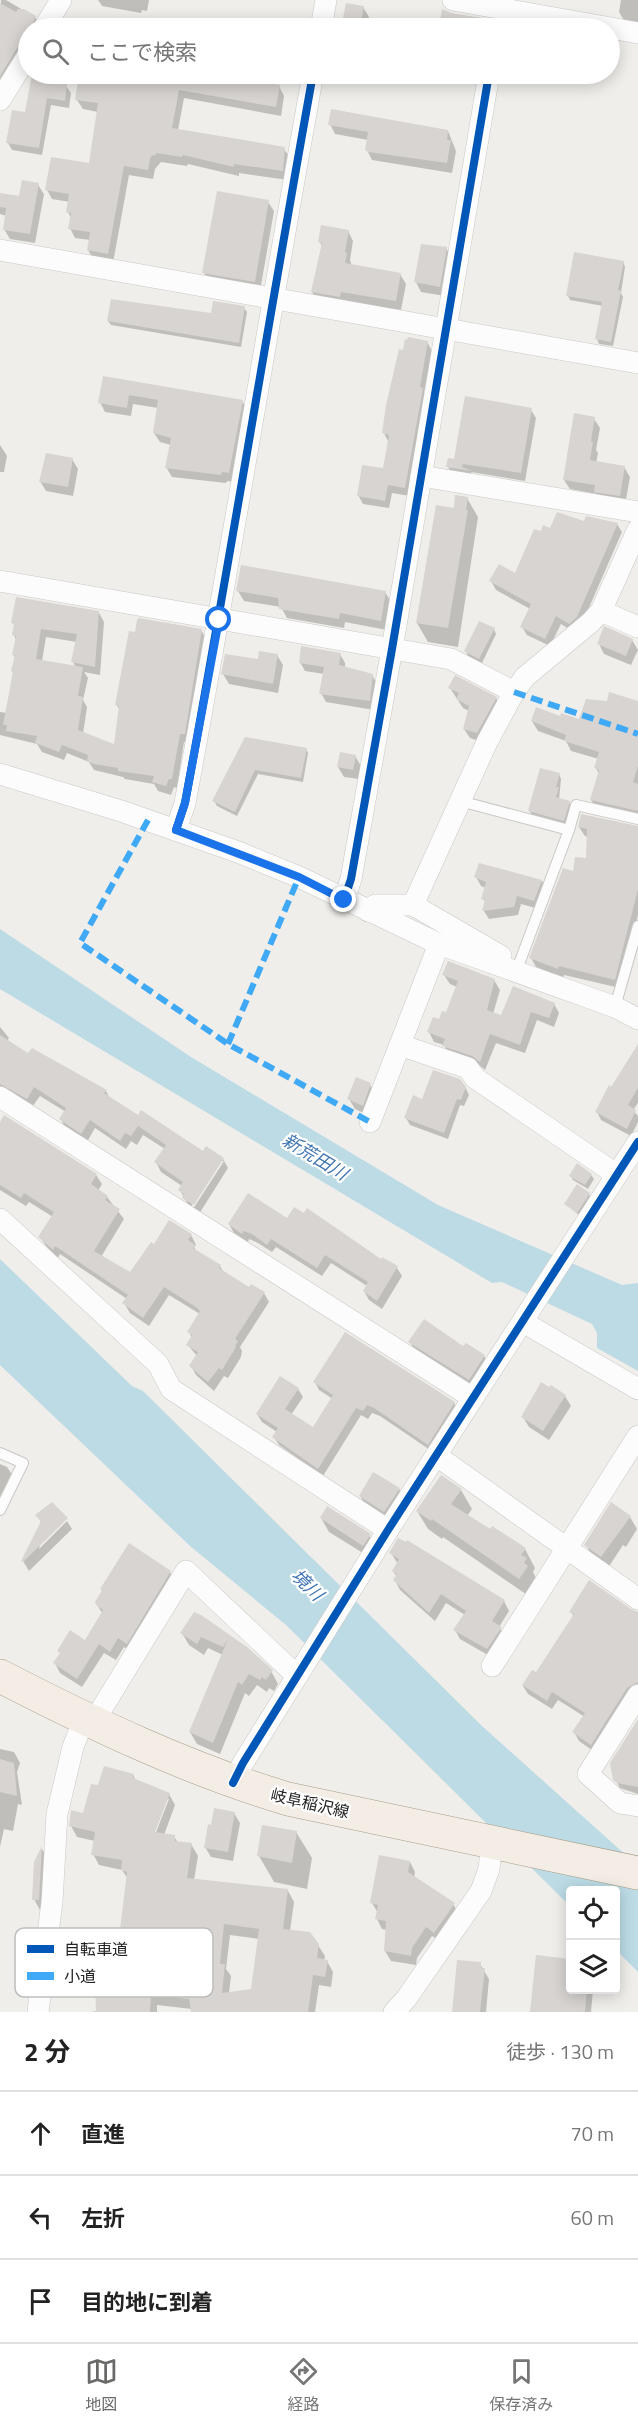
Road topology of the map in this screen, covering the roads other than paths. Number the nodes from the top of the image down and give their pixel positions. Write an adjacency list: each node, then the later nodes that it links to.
1 (61, 0): 5 (street)
2 (326, 0): 6 (street)
3 (453, 0): 4 (street)
4 (499, 12): 7 (street)
5 (50, 18)
6 (323, 18)
7 (539, 18)
8 (620, 30): 9 (street)
9 (638, 33)
10 (18, 72): 13 (street)
11 (311, 84): 15 (street)
12 (487, 84): 16 (street)
13 (0, 100)
14 (0, 250): 15 (street)
15 (272, 297): 16 (street); 23 (street)
16 (447, 328): 17 (street); 18 (street)
17 (638, 363)
18 (421, 476): 19 (street); 25 (street)
19 (638, 512)
20 (638, 529): 22 (street)
21 (0, 581): 23 (street)
22 (601, 611): 24 (street); 26 (street)
23 (219, 620): 25 (street); 30 (street)
24 (638, 627)
25 (392, 649): 26 (street); 32 (street)
26 (514, 692): 28 (street)
27 (0, 774): 30 (street)
28 (460, 801): 31 (lane); 33 (street)
29 (638, 819): 31 (lane)
30 (176, 830): 32 (street)
31 (569, 830): 37 (lane)
32 (344, 900): 34 (street)
33 (413, 905): 34 (street); 37 (street)
34 (368, 911): 36 (street)
35 (638, 926): 38 (lane)
36 (439, 944): 37 (street); 40 (street)
37 (516, 972): 38 (street)
38 (615, 1007): 39 (street)
39 (638, 1019)
40 (400, 1045): 42 (street); 44 (street)
41 (0, 1097): 48 (street)
42 (370, 1122)
43 (638, 1142): 44 (street)
44 (616, 1175): 46 (street)
45 (0, 1219): 53 (street)
46 (526, 1317): 47 (street); 48 (street)
47 (638, 1389)
48 (472, 1398): 51 (street)
49 (638, 1436): 54 (street)
50 (0, 1453): 52 (lane)
51 (438, 1456): 53 (street); 54 (street)
52 (0, 1510)
53 (388, 1530): 57 (street)
54 (568, 1548): 55 (street); 56 (street)
55 (638, 1599)
56 (492, 1666)
57 (299, 1673): 60 (street); 61 (street)
58 (0, 1676): 60 (main road, 岐阜稲沢線)
59 (638, 1695): 62 (street)
60 (88, 1721): 61 (main road, 岐阜稲沢線); 65 (street)
61 (233, 1783): 63 (main road, 岐阜稲沢線)
62 (638, 1806)
63 (494, 1843): 64 (main road, 岐阜稲沢線); 68 (street)
64 (638, 1873)
65 (49, 1928)
66 (40, 1997): 67 (street)
67 (38, 2012)
68 (394, 2012)

